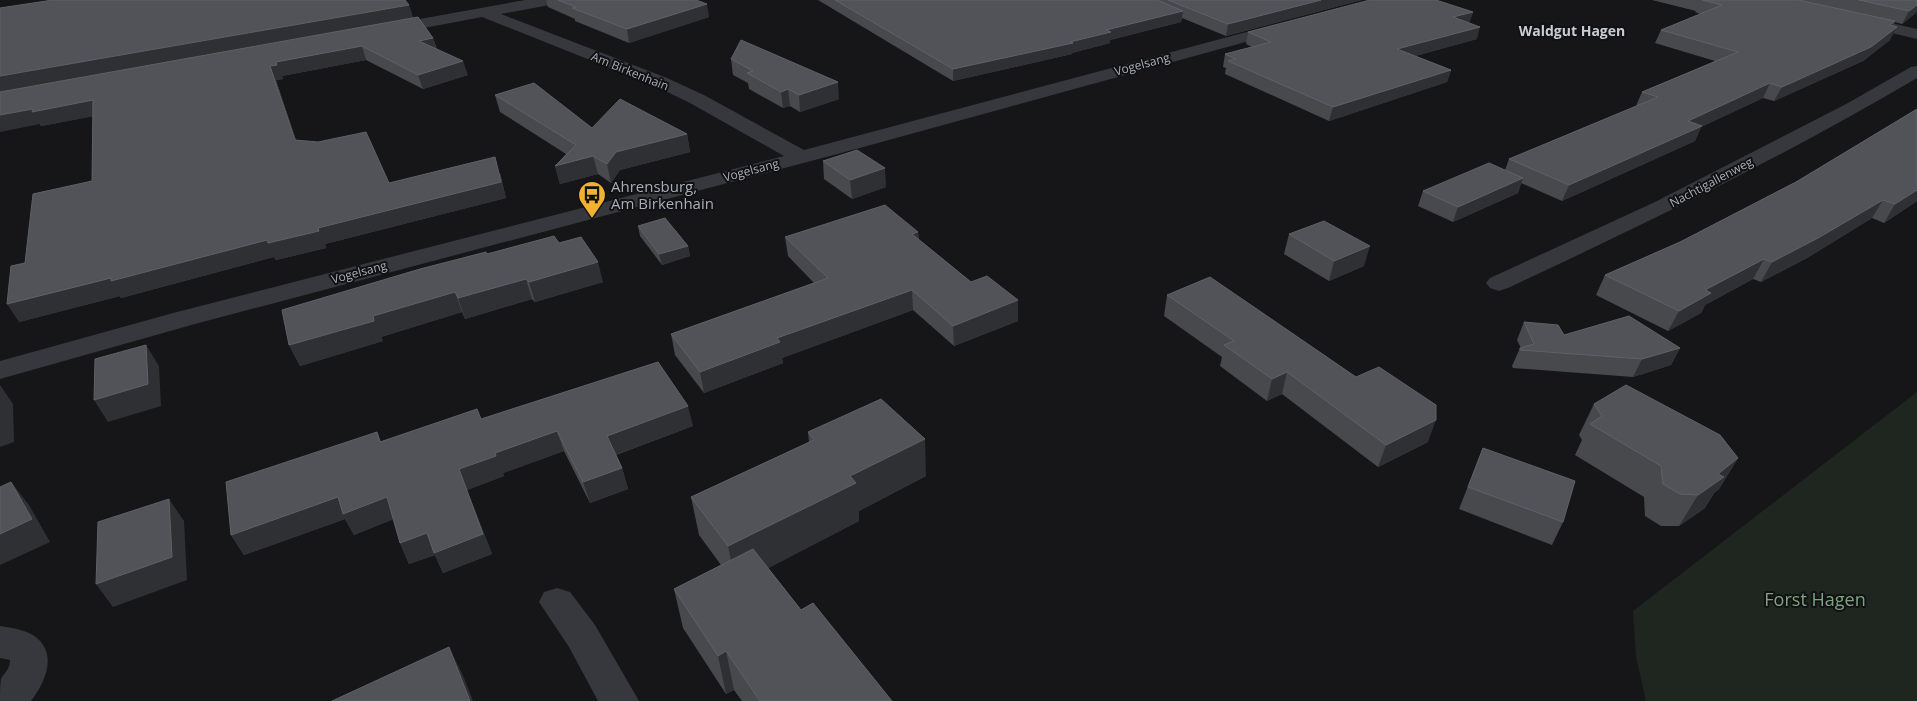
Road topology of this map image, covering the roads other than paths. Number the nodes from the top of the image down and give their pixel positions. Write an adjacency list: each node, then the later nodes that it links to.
1 (453, 0): 3 (street, Am Birkenhain)
2 (550, 0): 3 (street)
3 (483, 12): 6 (street); 9 (street, Am Birkenhain)
4 (1842, 17): 7 (street)
5 (1303, 22): 9 (street, Vogelsang)
6 (369, 33)
7 (1917, 34)
8 (1917, 71): 10 (street, Nachtigallenweg)
9 (800, 157): 11 (street, Vogelsang)
10 (1499, 283)
11 (0, 370)
12 (556, 602): 15 (street)
13 (0, 642): 14 (street)
14 (6, 701)
15 (619, 701)

